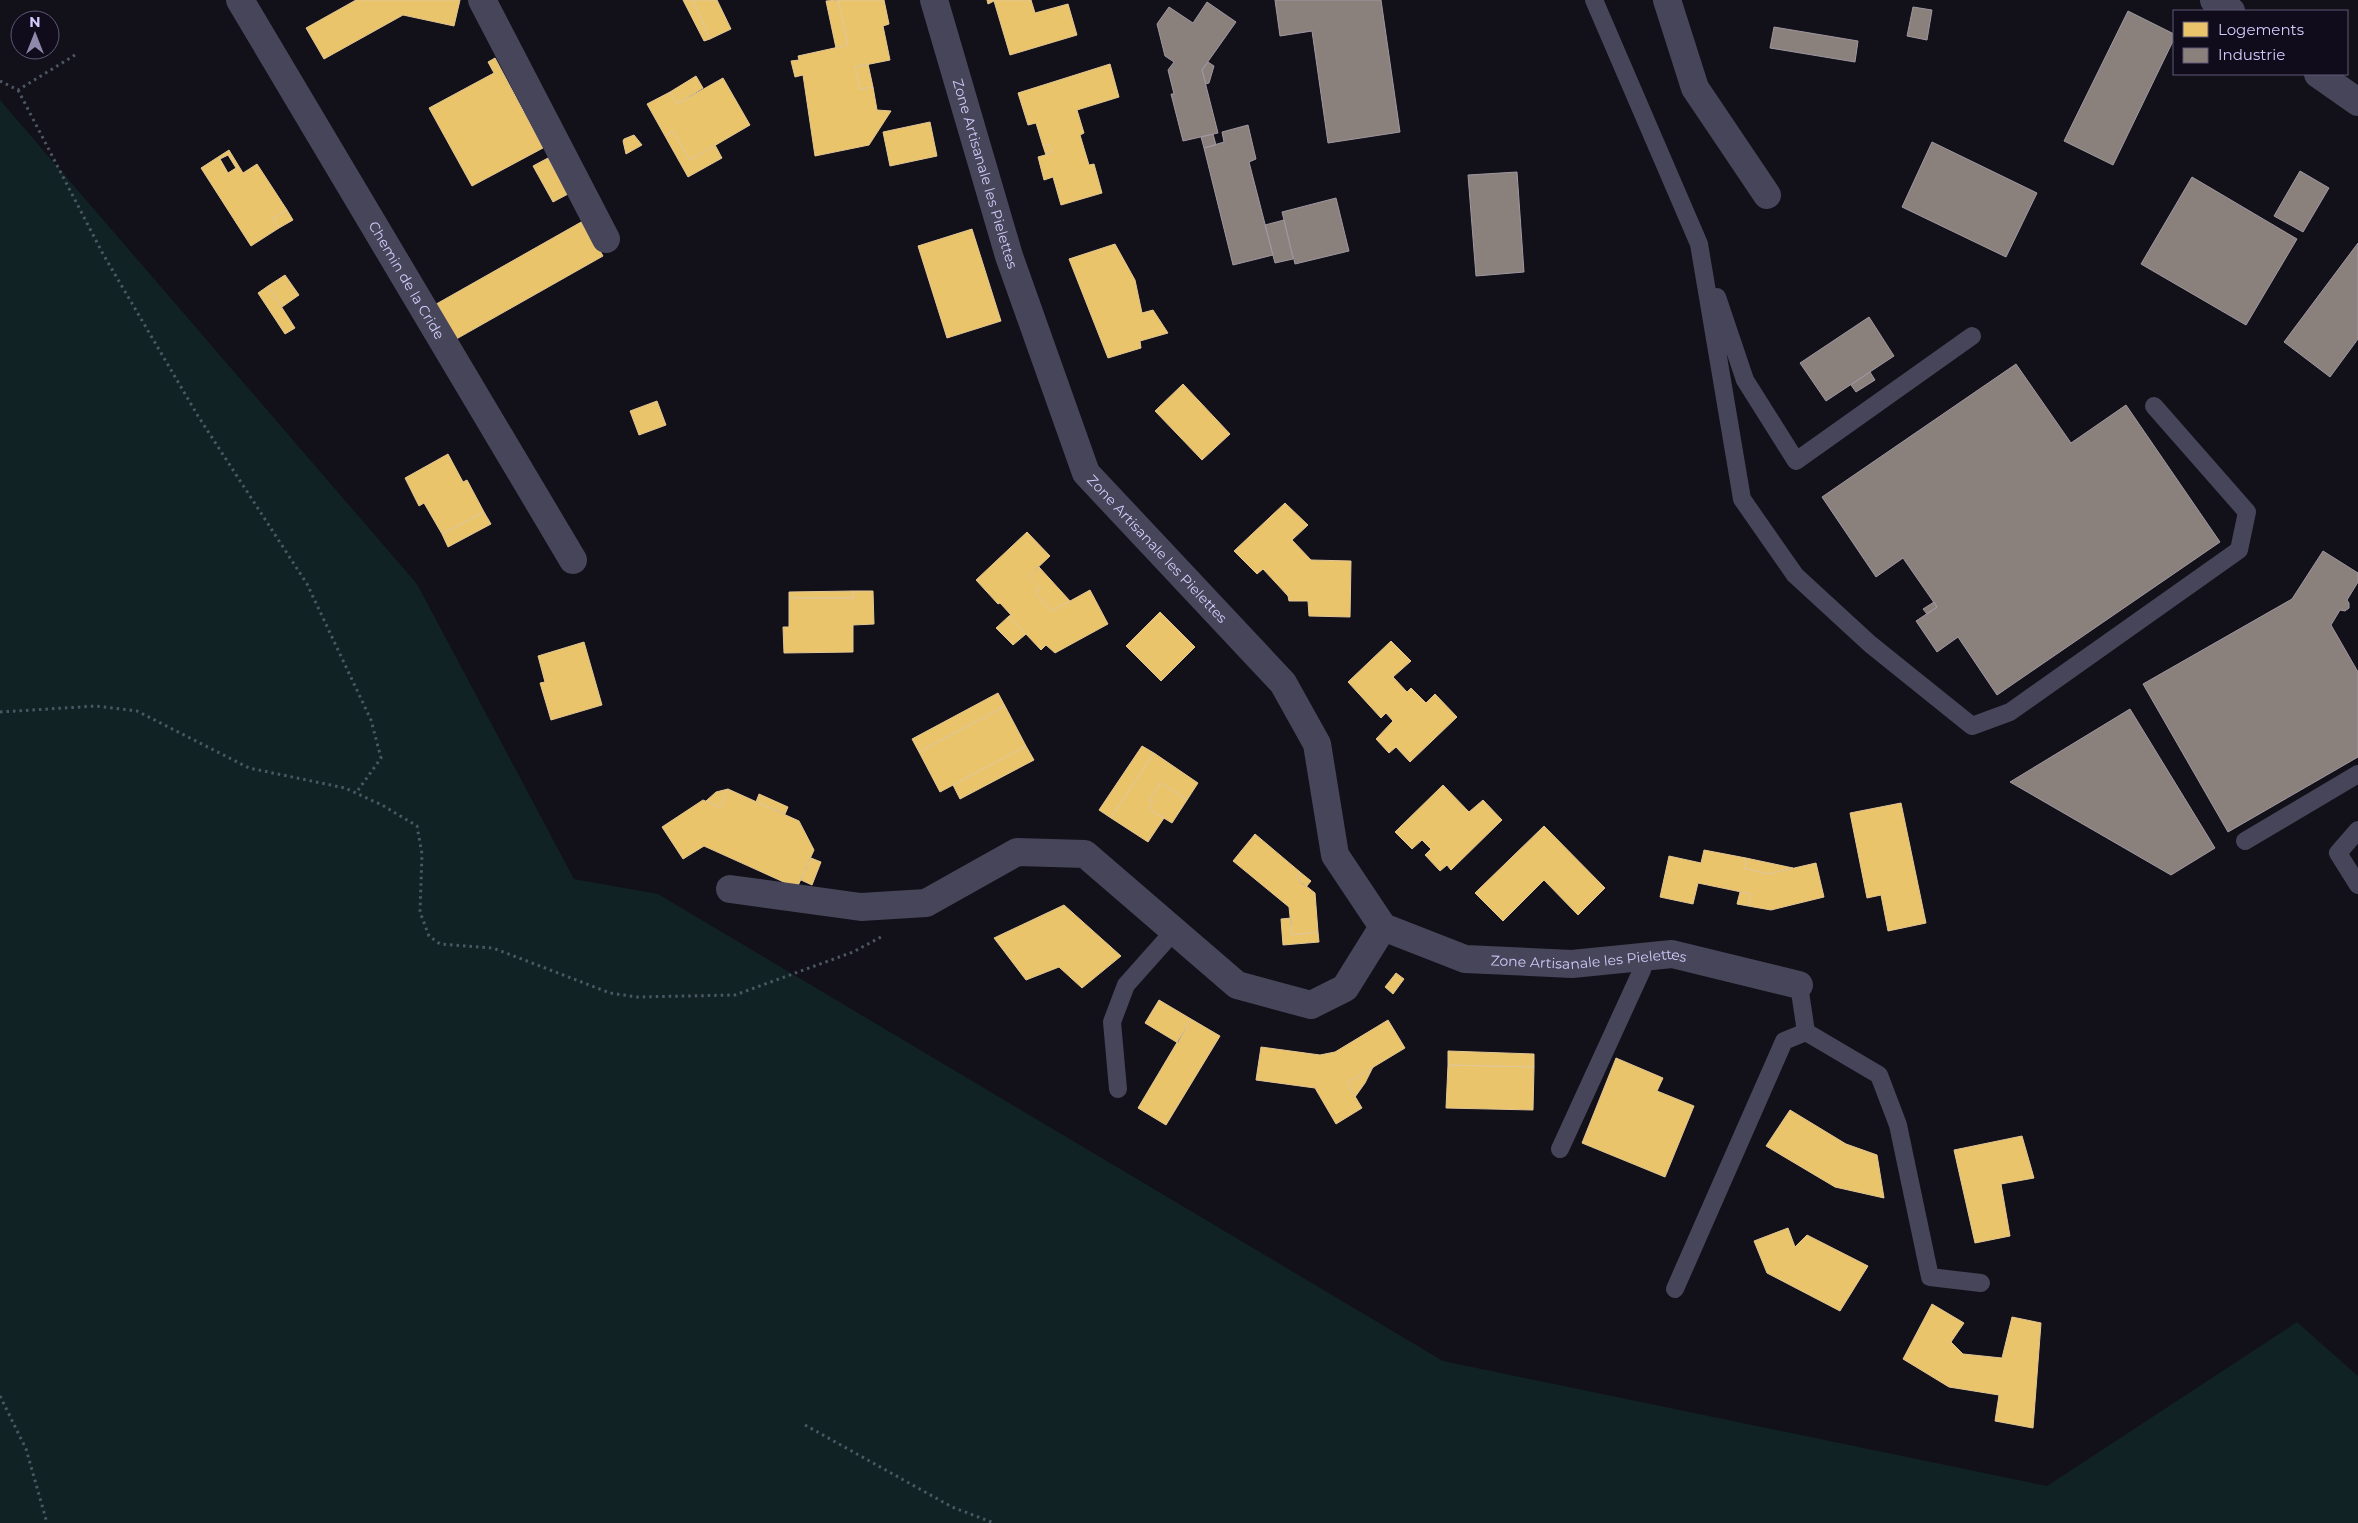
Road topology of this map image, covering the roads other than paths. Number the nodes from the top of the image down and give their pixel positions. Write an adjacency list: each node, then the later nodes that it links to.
1 (240, 0): 15 (street, Chemin de la Cride)
2 (482, 0): 11 (street)
3 (934, 0): 21 (street, Zone Artisanale les Pielettes)
4 (1594, 0): 12 (lane)
5 (1667, 0): 10 (street)
6 (2214, 0): 7 (street)
7 (2229, 10)
8 (2319, 75): 9 (street)
9 (2358, 102)
10 (1767, 195)
11 (606, 239)
12 (1700, 244): 13 (lane); 14 (lane)
13 (1972, 336)
14 (2154, 406)
15 (573, 560)
16 (2358, 774): 18 (lane)
17 (2358, 830): 19 (lane)
18 (2245, 841)
19 (2358, 884)
20 (730, 889): 22 (street)
21 (1383, 927): 22 (street); 23 (street, Zone Artisanale les Pielettes)
22 (1174, 931): 26 (lane)
23 (1645, 957): 24 (street, Zone Artisanale les Pielettes); 27 (lane)
24 (1799, 985): 25 (lane)
25 (1806, 1032): 28 (lane); 29 (lane)
26 (1118, 1089)
27 (1560, 1149)
28 (1981, 1283)
29 (1676, 1289)

